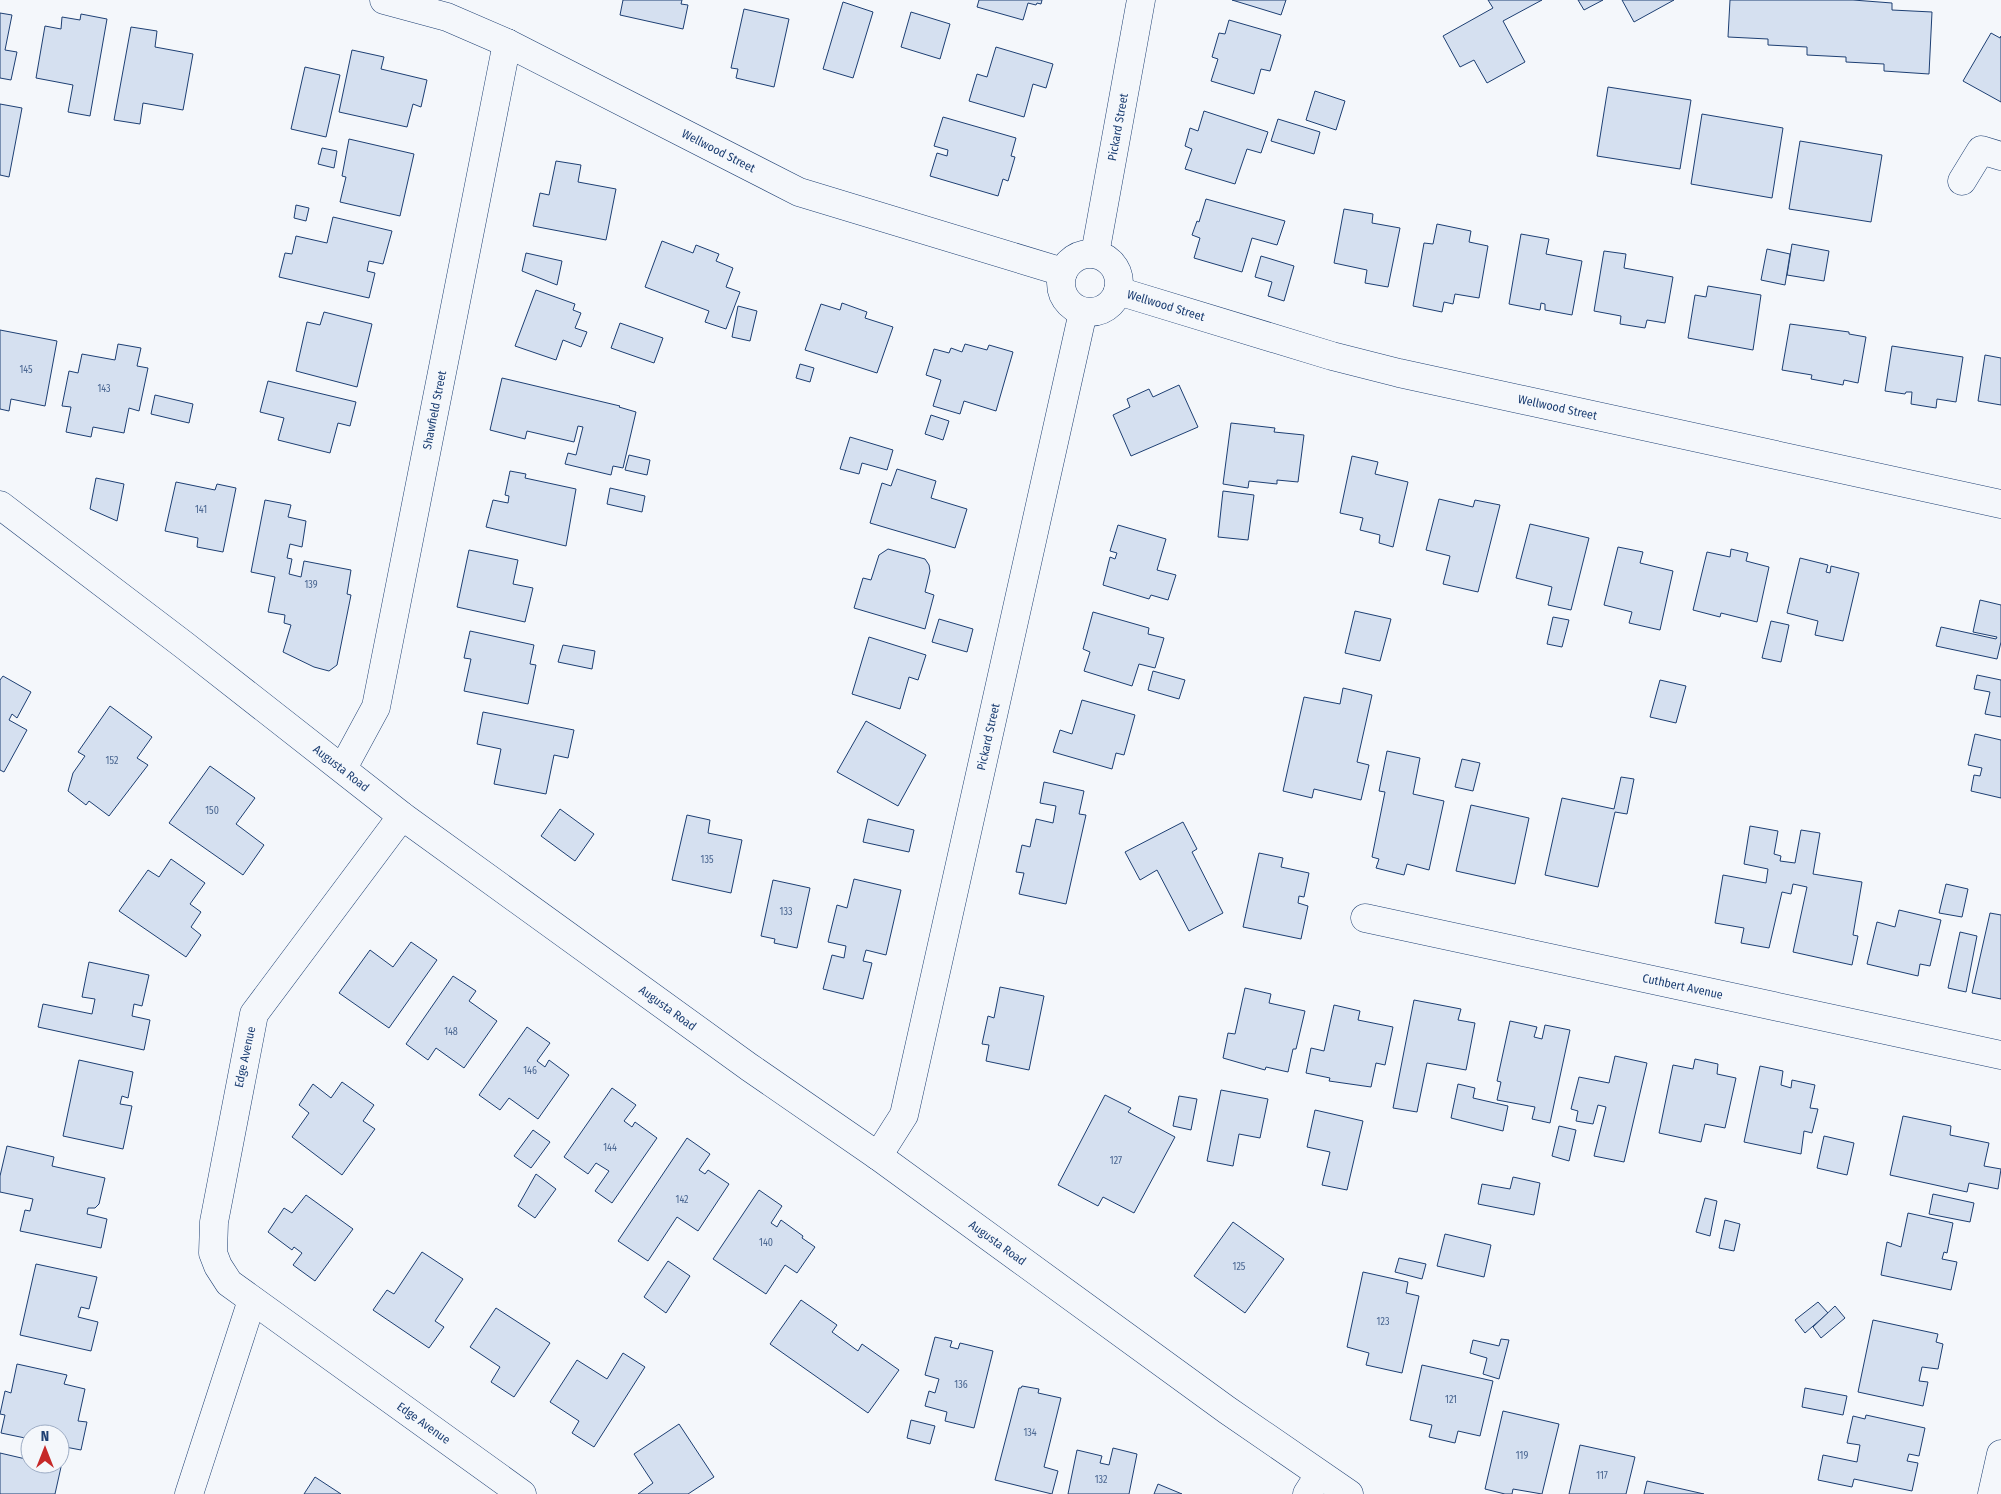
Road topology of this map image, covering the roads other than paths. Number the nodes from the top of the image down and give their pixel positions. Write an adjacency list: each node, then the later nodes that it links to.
1 (384, 0): 3 (street, Wellwood Street)
2 (1141, 0): 6 (street, Pickard Street)
3 (507, 43): 7 (street, Wellwood Street); 12 (street, Shawfield Street)
4 (2001, 156): 5 (street)
5 (1962, 181)
6 (1095, 254): 7 (street); 8 (street)
7 (1063, 272): 9 (street)
8 (1118, 291): 9 (street); 10 (street, Wellwood Street)
9 (1083, 312): 16 (street, Pickard Street)
10 (2001, 504)
11 (0, 505): 12 (street, Augusta Road)
12 (343, 768): 13 (street, Augusta Road)
13 (402, 816): 16 (street, Augusta Road); 17 (street, Edge Avenue)
14 (1366, 918): 15 (street, Cuthbert Avenue)
15 (2001, 1055)
16 (878, 1156): 19 (street, Augusta Road)
17 (252, 1300): 20 (street); 21 (street, Edge Avenue)
18 (2001, 1454): 23 (street)
19 (1313, 1484): 22 (street, Augusta Road)
20 (189, 1494)
21 (522, 1494)
22 (1349, 1494)
23 (1992, 1494)

